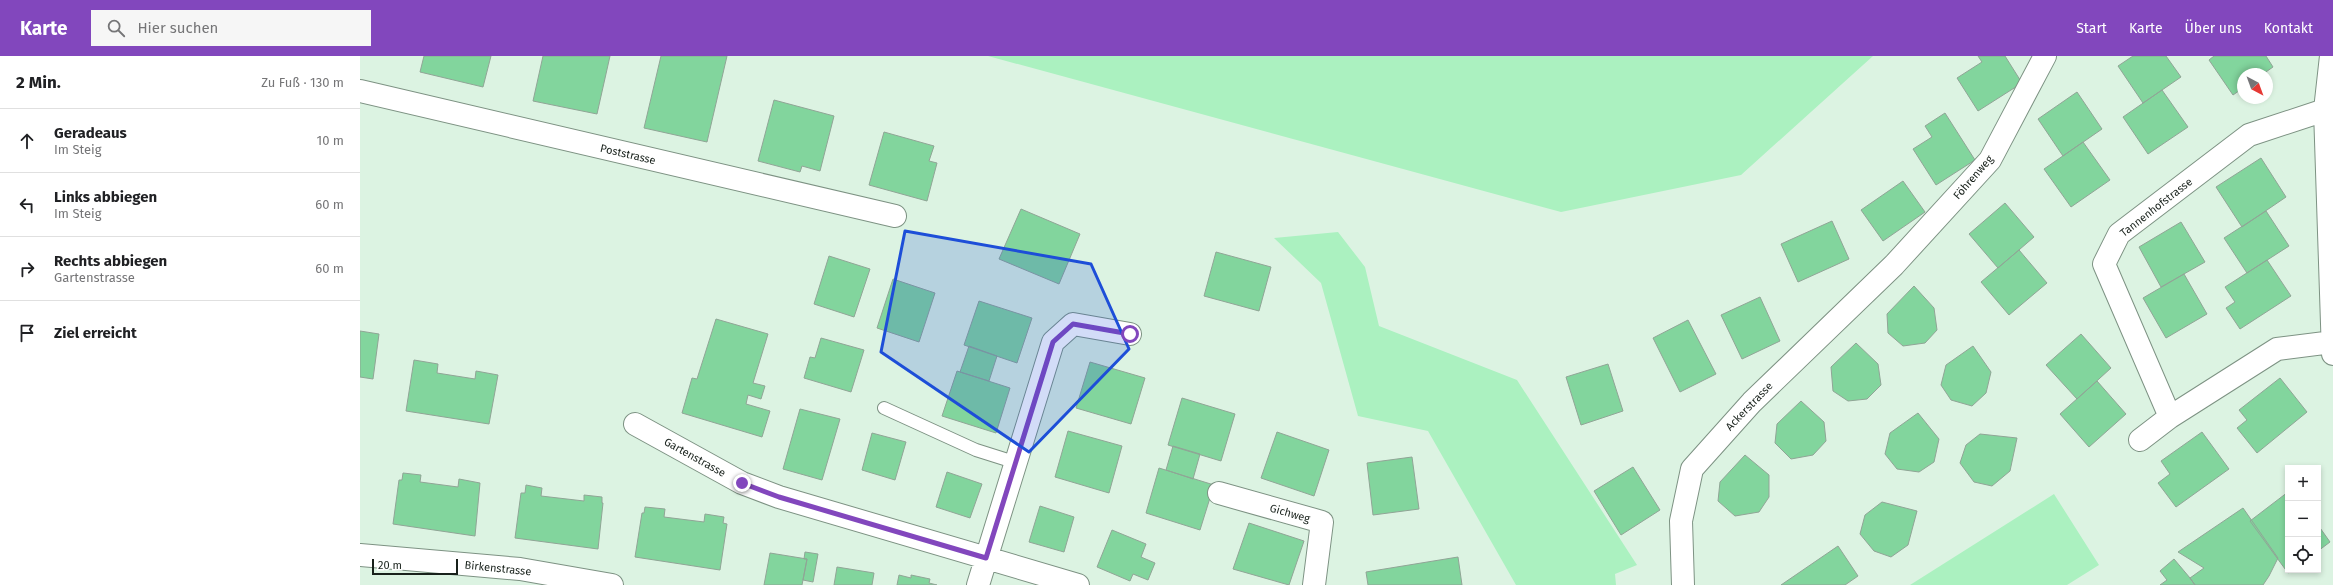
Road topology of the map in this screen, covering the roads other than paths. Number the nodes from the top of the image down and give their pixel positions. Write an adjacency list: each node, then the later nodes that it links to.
1 (2045, 56): 6 (street, Föhrenweg)
2 (2331, 56): 4 (street)
3 (360, 91): 5 (street, Poststrasse)
4 (2329, 107): 8 (street); 10 (street, Tannenhofstrasse)
5 (895, 216)
6 (1894, 265): 21 (street, Ackerstrasse)
7 (1130, 334): 13 (street)
8 (2332, 346): 10 (street)
9 (884, 408): 13 (lane)
10 (2170, 417): 12 (street)
11 (635, 424): 16 (street, Gartenstrasse)
12 (2140, 440)
13 (1014, 462): 16 (street)
14 (1219, 493): 20 (street, Gichweg)
15 (360, 555): 17 (street, Birkenstrasse)
16 (986, 558): 18 (street); 19 (street, Gartenstrasse)
17 (612, 585)
18 (978, 585)
19 (1078, 585)
20 (1314, 585)
21 (1683, 585)

